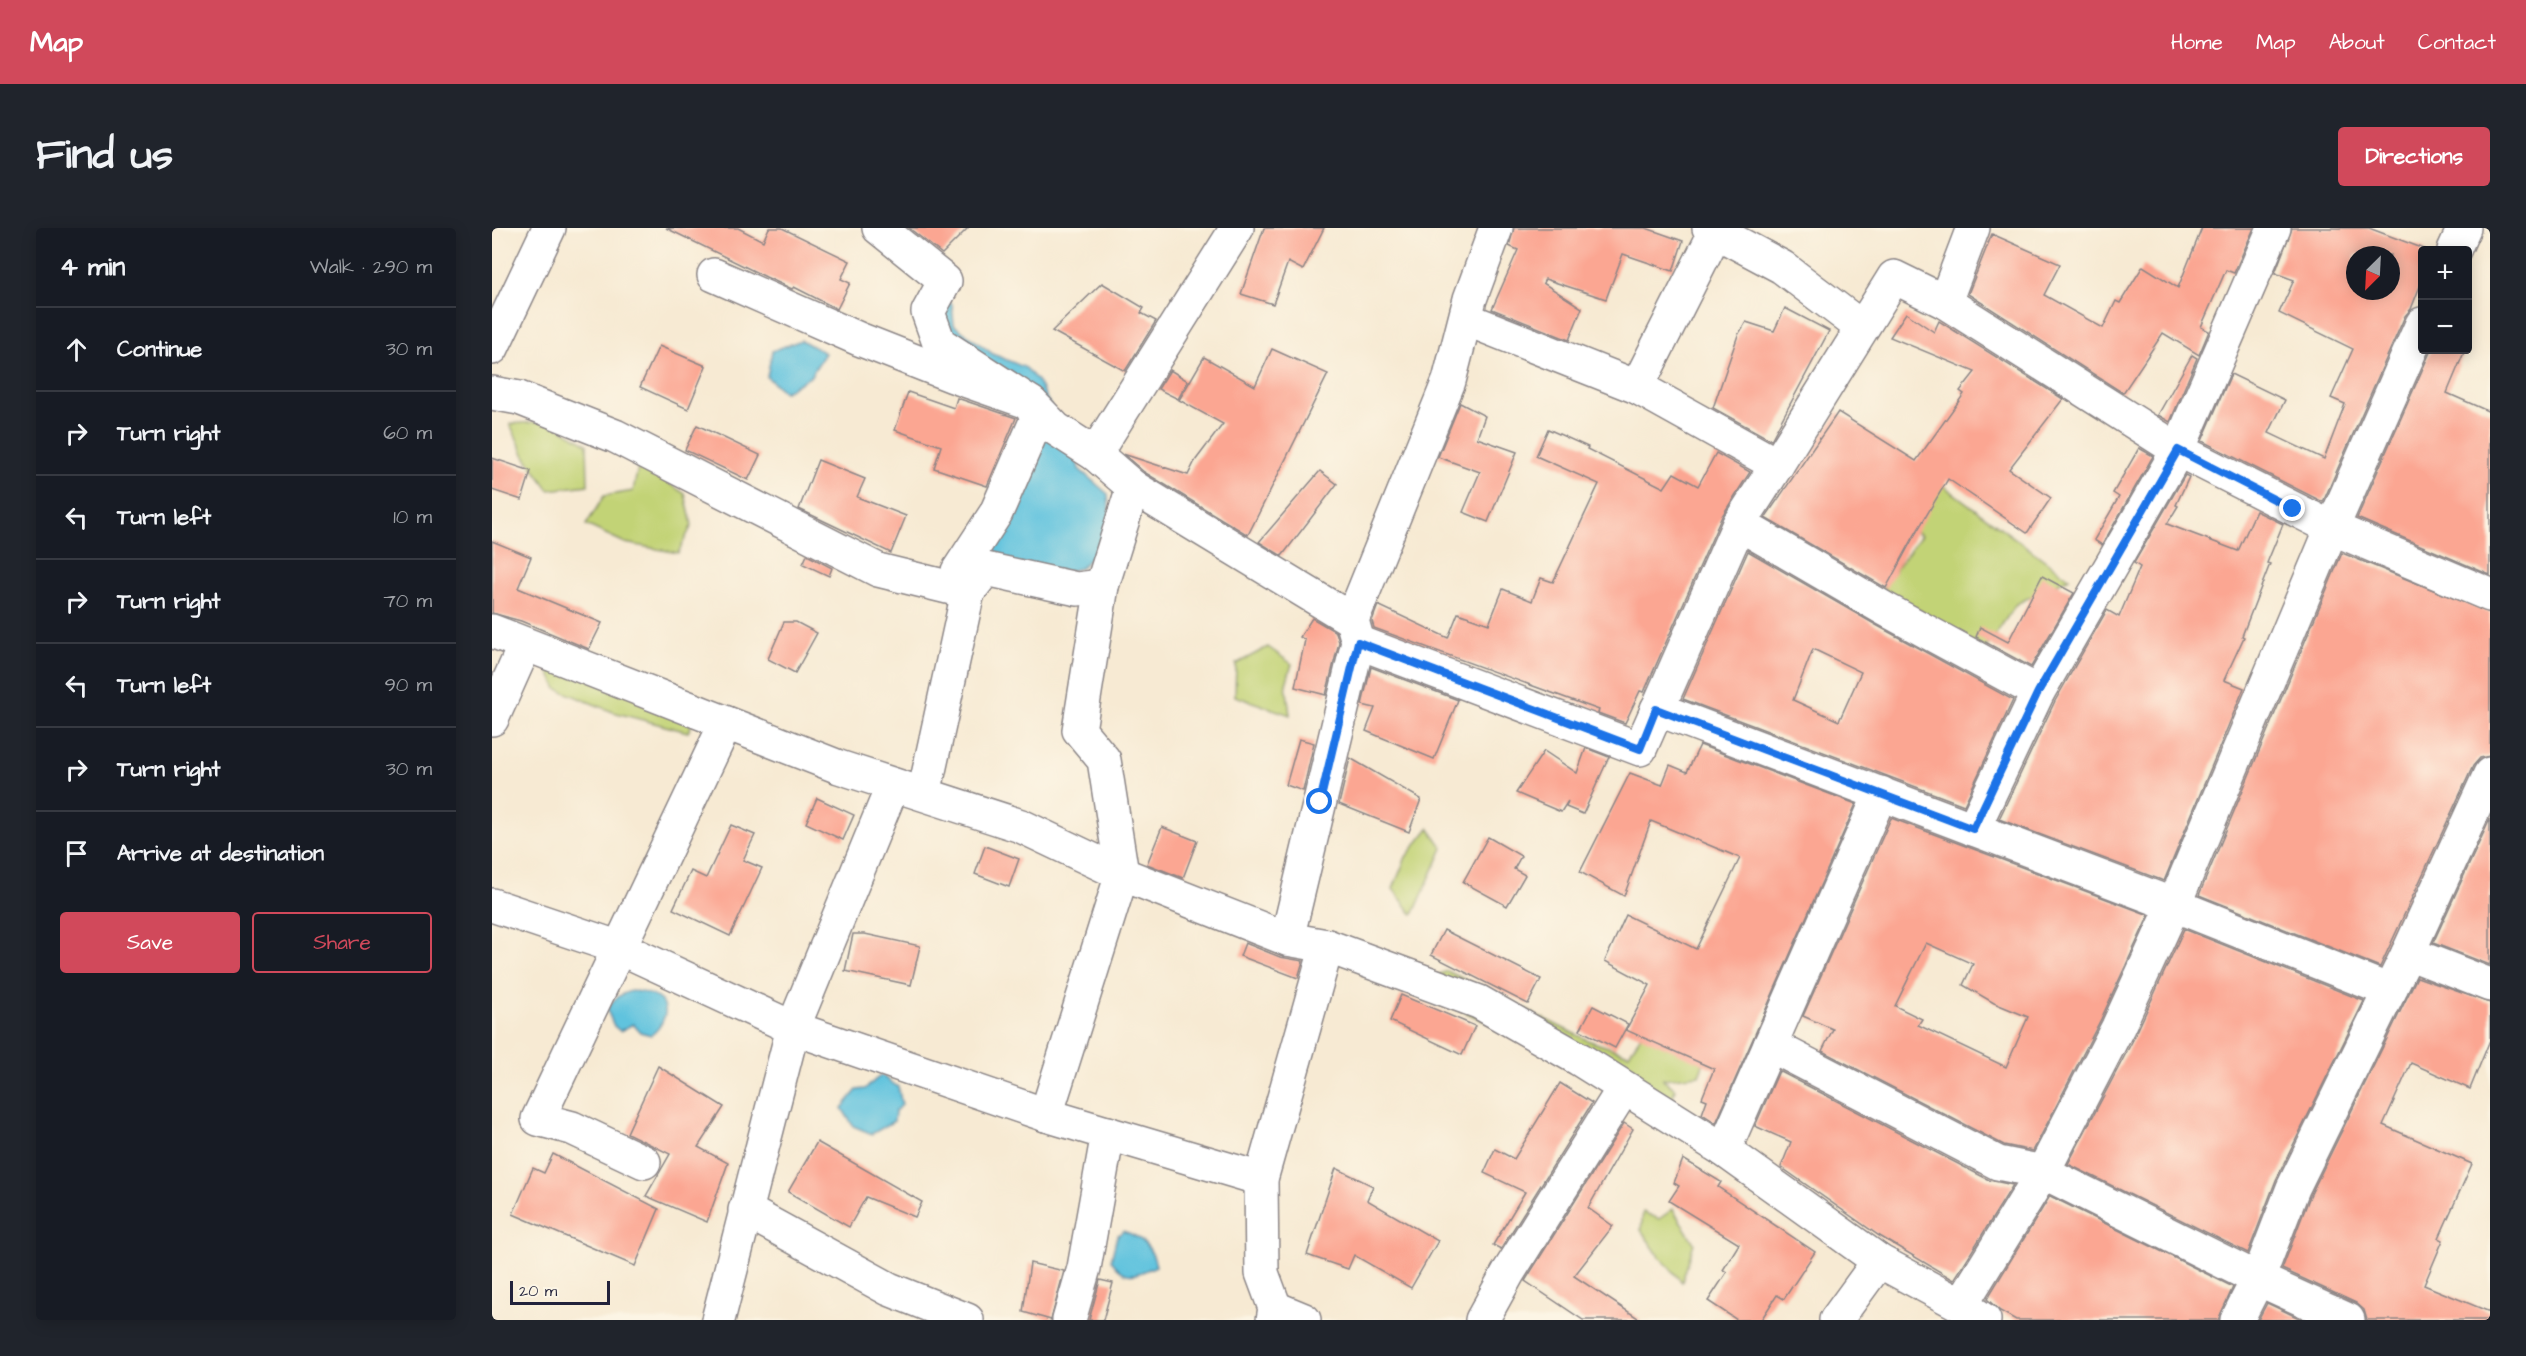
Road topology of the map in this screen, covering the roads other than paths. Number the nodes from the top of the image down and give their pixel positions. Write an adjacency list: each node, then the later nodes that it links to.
1 (549, 228): 15 (street)
2 (879, 228): 18 (street)
3 (1237, 228): 20 (street)
4 (1496, 228): 12 (street)
5 (1973, 228): 11 (street)
6 (2274, 228): 19 (street)
7 (2464, 228): 9 (street)
8 (1712, 229): 13 (street); 16 (street)
9 (2456, 246)
10 (714, 275): 18 (street)
11 (1946, 302): 13 (street); 19 (street)
12 (1466, 319): 16 (street); 29 (street)
13 (1861, 327): 21 (street)
14 (2418, 333): 24 (street)
15 (492, 348)
16 (1637, 387): 21 (street)
17 (492, 393): 26 (street)
18 (1031, 403): 20 (street); 26 (street)
19 (2178, 450): 24 (street); 31 (street)
20 (1095, 454): 22 (street)
21 (1777, 465): 23 (street)
22 (1133, 487): 25 (street); 29 (street)
23 (1739, 524): 31 (street); 32 (street)
24 (2332, 528): 27 (street); 42 (street)
25 (1102, 586): 26 (street); 40 (street)
26 (968, 592): 38 (street)
27 (2490, 596)
28 (492, 631): 30 (street)
29 (1355, 631): 32 (street); 43 (street)
30 (525, 645): 33 (street); 34 (street)
31 (2038, 692): 39 (street)
32 (1656, 709): 37 (street)
33 (492, 719)
34 (726, 723): 36 (street); 45 (street)
35 (2490, 774): 46 (street)
36 (893, 784): 38 (street); 49 (street)
37 (1881, 793): 39 (street); 50 (street)
38 (924, 794): 40 (street)
39 (1973, 829): 42 (street)
40 (1122, 874): 43 (street); 52 (street)
41 (492, 904): 45 (street)
42 (2174, 905): 48 (street); 56 (street)
43 (1287, 939): 44 (street)
44 (1327, 946): 51 (street); 57 (street)
45 (618, 948): 49 (street); 55 (street)
46 (2408, 953): 47 (street); 48 (street)
47 (2490, 985)
48 (2390, 991): 60 (street)
49 (793, 1028): 52 (street); 58 (street)
50 (1770, 1045): 54 (street); 56 (street)
51 (1624, 1088): 54 (street); 66 (street)
52 (1046, 1115): 53 (street)
53 (1108, 1133): 57 (street); 65 (street)
54 (1724, 1150): 59 (street)
55 (644, 1162)
56 (2043, 1172): 60 (street); 61 (street)
57 (1261, 1179): 62 (street)
58 (746, 1210): 63 (street); 64 (street)
59 (1879, 1261): 61 (street); 67 (street)
60 (2258, 1279): 68 (street); 69 (street)
61 (1973, 1312)
62 (1284, 1316)
63 (718, 1320)
64 (967, 1320)
65 (1069, 1320)
66 (1482, 1320)
67 (1836, 1320)
68 (2238, 1320)
69 (2348, 1320)

